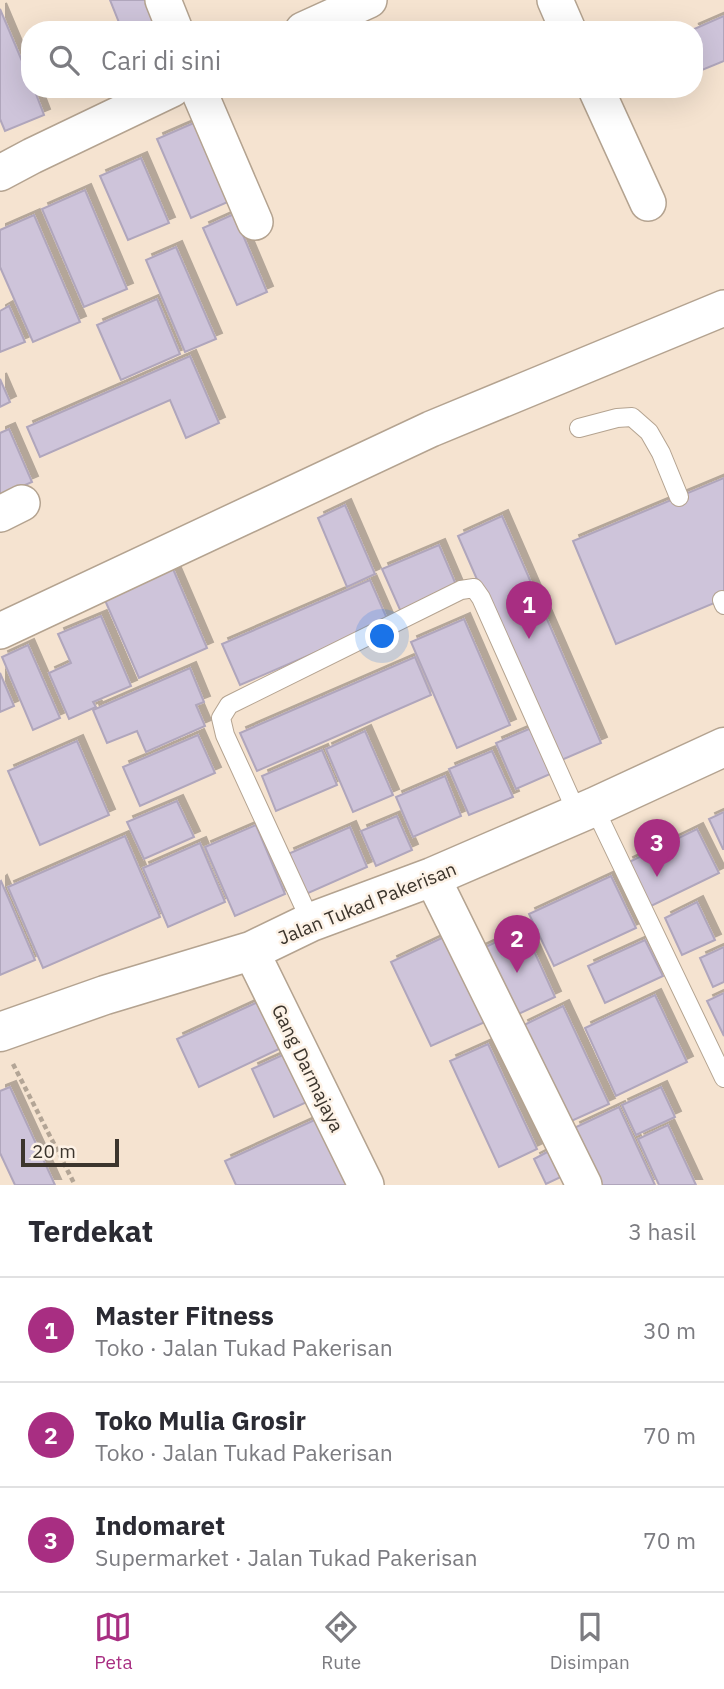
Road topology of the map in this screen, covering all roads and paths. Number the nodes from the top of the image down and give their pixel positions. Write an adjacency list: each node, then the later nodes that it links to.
1 (163, 0): 5 (street)
2 (369, 0): 4 (street)
3 (555, 0): 6 (street)
4 (319, 16)
5 (171, 21)
6 (564, 21)
7 (151, 98): 10 (street)
8 (202, 98): 12 (street)
9 (600, 98): 11 (street)
10 (4, 160)
11 (648, 203)
12 (255, 222)
13 (724, 308): 16 (street)
14 (579, 428): 15 (lane)
15 (679, 497)
16 (0, 631)
17 (724, 747): 18 (street, Jalan Tukad Pakerisan)
18 (586, 810): 19 (street, Jalan Tukad Pakerisan); 20 (lane); 23 (lane)
19 (432, 877): 20 (street, Jalan Tukad Pakerisan); 26 (street)
20 (311, 922): 21 (street, Jalan Tukad Pakerisan)
21 (251, 951): 22 (street, Jalan Tukad Pakerisan); 25 (street, Gang Darmajaya)
22 (6, 1047): 24 (path)
23 (724, 1078)
24 (75, 1185)
25 (366, 1185)
26 (584, 1185)

